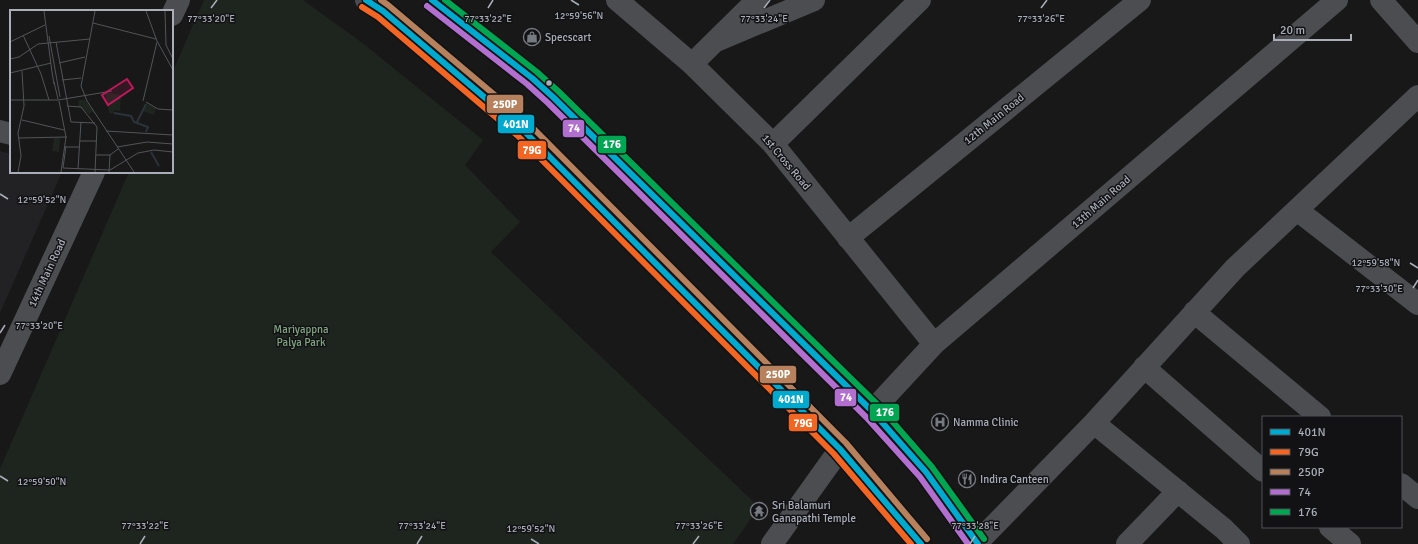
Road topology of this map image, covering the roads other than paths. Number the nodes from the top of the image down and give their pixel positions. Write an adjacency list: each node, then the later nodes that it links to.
1 (179, 0): 10 (street)
2 (366, 0): 15 (main road)
3 (757, 0): 12 (street)
4 (814, 0): 12 (street)
5 (920, 0): 18 (street)
6 (1140, 0): 21 (street, 12th Main Road)
7 (1337, 0): 24 (street, 13th Main Road)
8 (1380, 0): 11 (street)
9 (622, 2): 13 (street, 1st Cross Road)
10 (173, 13)
11 (1414, 31)
12 (716, 41): 13 (street)
13 (692, 64): 18 (street, 1st Cross Road)
14 (1418, 96): 20 (street)
15 (523, 130)
16 (0, 132): 17 (street)
17 (10, 134)
18 (773, 144): 21 (street, 1st Cross Road)
19 (94, 173): 26 (street, 14th Main Road)
20 (1297, 210): 22 (street); 23 (street)
21 (848, 238): 24 (street, 1st Cross Road)
22 (1418, 304)
23 (1194, 312): 25 (street); 28 (street)
24 (934, 344): 27 (street, 13th Main Road)
25 (1144, 367): 29 (street); 31 (street)
26 (0, 374)
27 (872, 411)
28 (1319, 416)
29 (1094, 423): 33 (street); 36 (street)
30 (840, 449): 37 (street)
31 (1262, 470)
32 (1402, 485): 34 (street)
33 (1178, 491): 38 (street); 39 (street)
34 (1418, 498)
35 (1331, 528): 40 (street)
36 (977, 543)
37 (772, 544)
38 (1127, 544)
39 (1239, 544)
40 (1350, 544)

